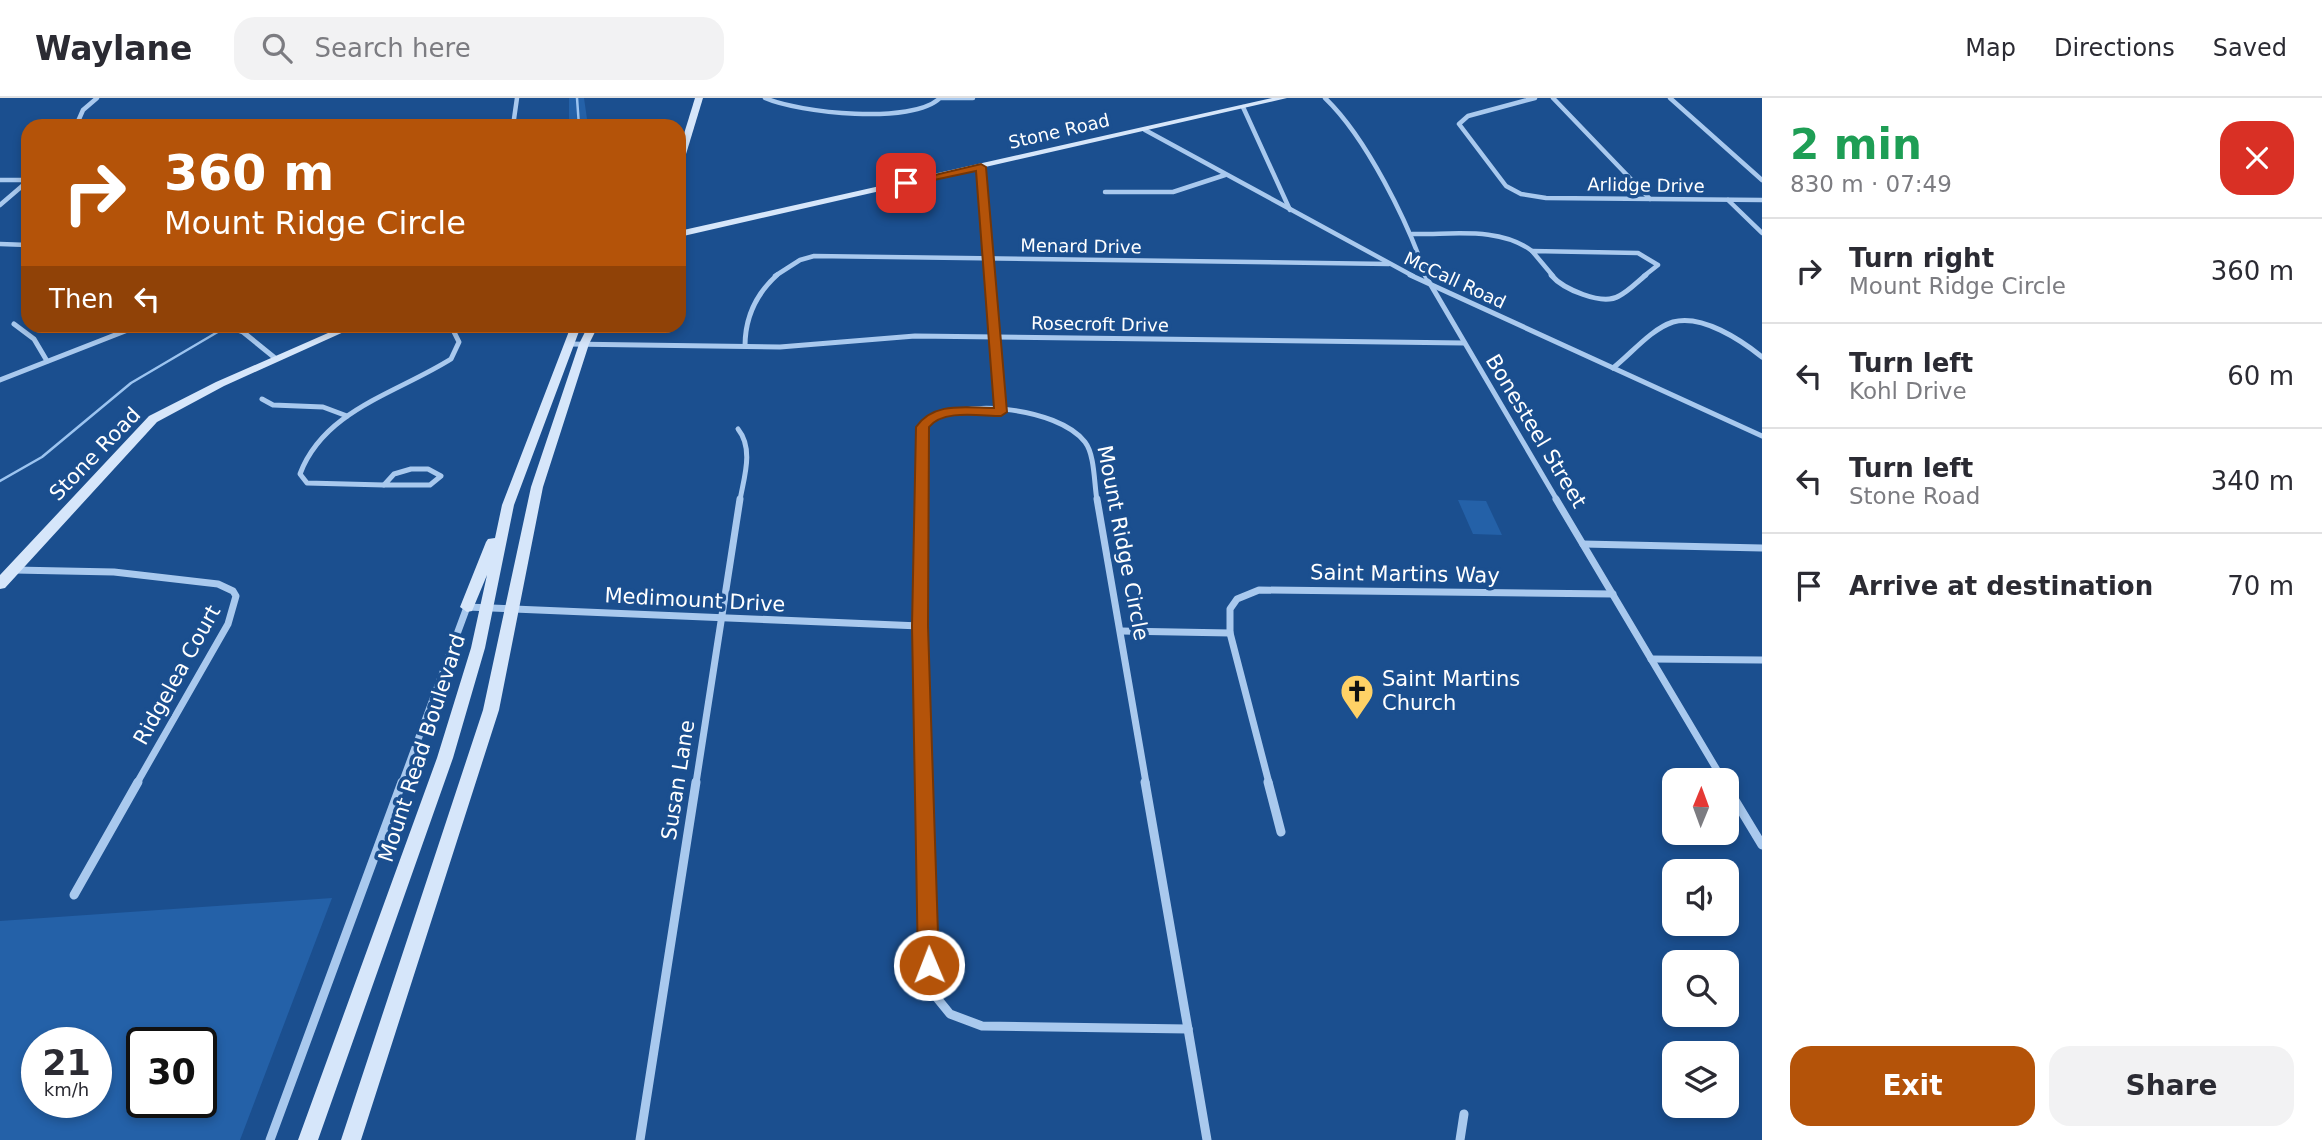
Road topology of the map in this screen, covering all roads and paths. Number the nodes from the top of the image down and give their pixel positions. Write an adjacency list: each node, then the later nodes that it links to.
1 (97, 98): 14 (street)
2 (517, 98): 15 (street)
3 (699, 98): 17 (main road)
4 (765, 98): 5 (street)
5 (941, 98): 6 (street)
6 (973, 98)
7 (1283, 98): 12 (main road, Stone Road)
8 (1325, 98): 34 (street, Bonesteel Street)
9 (1535, 98): 25 (street, Arlidge Drive)
10 (1553, 98): 25 (street)
11 (1670, 98): 21 (street)
12 (1254, 101): 13 (main road, Stone Road)
13 (1243, 107): 16 (main road, Stone Road); 29 (street)
14 (79, 119)
15 (514, 119)
16 (1145, 130): 18 (main road, Stone Road); 19 (street, McCall Road)
17 (686, 141)
18 (981, 167): 31 (main road, Stone Road); 38 (street)
19 (1225, 175): 24 (street); 29 (street, McCall Road)
20 (0, 180): 22 (street)
21 (1762, 180)
22 (21, 181)
23 (21, 187): 28 (street)
24 (1105, 192)
25 (1650, 199): 26 (street, Arlidge Drive)
26 (1728, 200): 27 (street, Arlidge Drive); 33 (street)
27 (1762, 200)
28 (0, 205)
29 (1290, 211): 39 (street, McCall Road)
30 (686, 226): 31 (main road)
31 (714, 226): 32 (main road, Stone Road)
32 (686, 232)
33 (1762, 233)
34 (1412, 234): 37 (street); 40 (street, Bonesteel Street)
35 (0, 244): 36 (street)
36 (21, 245)
37 (1532, 251): 37 (street)
38 (989, 258): 39 (street, Menard Drive); 50 (street); 53 (street, Menard Drive)
39 (1389, 264): 40 (street, McCall Road)
40 (1429, 285): 51 (street, Bonesteel Street); 57 (street, McCall Road)
41 (14, 324): 42 (street)
42 (21, 329)
43 (26, 333): 56 (street)
44 (122, 333): 56 (street)
45 (244, 333): 55 (street)
46 (335, 333): 55 (main road, Stone Road)
47 (456, 333): 61 (street)
48 (576, 333): 52 (main road, Mount Read Boulevard)
49 (586, 333): 52 (main road, Mount Read Boulevard)
50 (995, 337): 51 (street, Rosecroft Drive); 53 (street, Rosecroft Drive); 60 (street)
51 (1464, 343): 66 (street, Bonesteel Street)
52 (576, 344): 53 (street, Rosecroft Drive); 65 (main road, Mount Read Boulevard); 73 (main road, Mount Read Boulevard)
53 (745, 346)
54 (1762, 357): 57 (street)
55 (275, 358): 68 (main road, Stone Road)
56 (47, 361): 58 (street)
57 (1613, 368): 63 (street, McCall Road)
58 (0, 380)
59 (262, 398): 61 (street)
60 (1001, 412): 75 (street, Mount Ridge Circle); 76 (street, Mount Ridge Circle)
61 (347, 416): 64 (street)
62 (738, 429): 74 (street, Susan Lane)
63 (1762, 436)
64 (384, 485): 64 (street)
65 (508, 505): 71 (main road); 72 (main road, Mount Read Boulevard)
66 (1583, 544): 67 (street); 70 (street, Bonesteel Street)
67 (1762, 548)
68 (13, 570): 69 (main road, Stone Road); 84 (street, Ridgelea Court)
69 (0, 584)
70 (1613, 594): 77 (street, Saint Martins Way); 78 (street, Bonesteel Street)
71 (467, 607): 72 (street, Medimount Drive); 87 (street, Mount Read Boulevard)
72 (486, 607): 73 (street, Medimount Drive); 88 (main road, Mount Read Boulevard)
73 (512, 609): 74 (street, Medimount Drive); 89 (main road, Mount Read Boulevard)
74 (721, 618): 75 (street, Medimount Drive); 90 (street, Susan Lane)
75 (920, 626): 85 (street, Mount Ridge Circle)
76 (1121, 631): 77 (street); 85 (street, Mount Ridge Circle)
77 (1230, 633): 82 (street, Saint Martins Way)
78 (1651, 659): 79 (street); 80 (street, Bonesteel Street)
79 (1761, 660)
80 (1716, 768)
81 (1740, 808): 83 (street)
82 (1281, 832)
83 (1762, 844)
84 (74, 895)
85 (1189, 1029): 91 (street, Mount Ridge Circle)
86 (1464, 1114): 92 (street)
87 (270, 1140)
88 (308, 1140)
89 (351, 1140)
90 (639, 1140)
91 (1207, 1140)
92 (1460, 1140)

